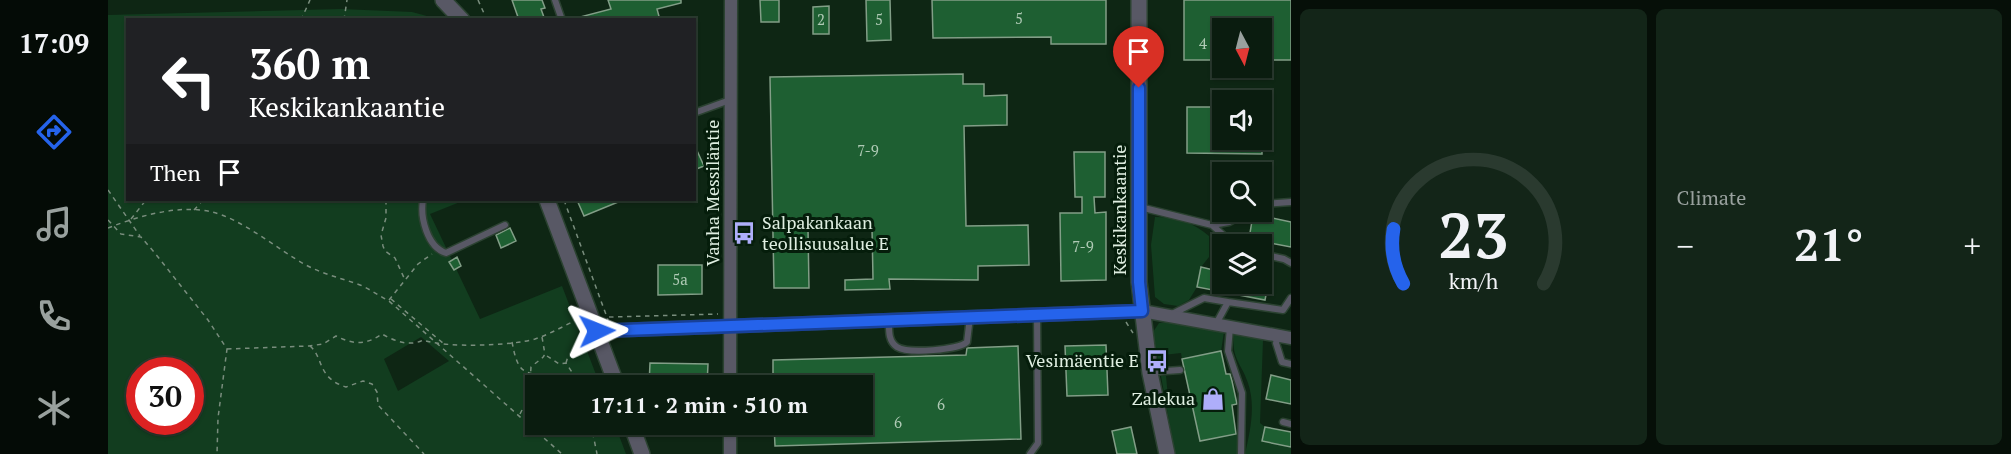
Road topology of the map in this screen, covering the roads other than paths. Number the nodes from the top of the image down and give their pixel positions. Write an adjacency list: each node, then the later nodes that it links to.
1 (443, 0): 6 (street)
2 (460, 0): 7 (street)
3 (555, 0): 8 (lane)
4 (731, 0): 9 (street, Vanha Messiläntie)
5 (1139, 0): 15 (street, Keskikankaantie)
6 (460, 18)
7 (467, 18)
8 (561, 18)
9 (731, 100): 10 (lane); 28 (street, Vanha Messiläntie)
10 (696, 112)
11 (423, 201): 17 (lane)
12 (547, 201): 32 (street)
13 (1291, 202): 14 (lane)
14 (1272, 203)
15 (1139, 207): 18 (lane); 24 (street, Keskikankaantie)
16 (1229, 222): 18 (lane)
17 (505, 225)
18 (1212, 225): 19 (lane)
19 (1222, 234)
20 (1272, 256): 21 (lane)
21 (1291, 263)
22 (1291, 298): 23 (lane)
23 (1228, 302): 26 (lane); 30 (lane)
24 (1142, 311): 25 (street); 26 (street); 37 (street, Keskikankaantie)
25 (1037, 315): 27 (street); 46 (lane)
26 (1171, 315): 30 (street)
27 (969, 317): 29 (street); 29 (lane)
28 (731, 320): 29 (street); 32 (street); 39 (street, Vanha Messiläntie)
29 (889, 320)
30 (1216, 324): 31 (street)
31 (1230, 326): 33 (street); 48 (lane)
32 (604, 331): 38 (street)
33 (1278, 336): 34 (street); 35 (lane)
34 (1291, 338)
35 (1291, 364)
36 (1180, 370): 37 (lane)
37 (1150, 372): 47 (street, Keskikankaantie)
38 (614, 375)
39 (730, 375)
40 (1283, 422): 41 (lane)
41 (1291, 424)
42 (635, 435): 44 (street)
43 (730, 435): 45 (street)
44 (642, 454)
45 (730, 454)
46 (1030, 454)
47 (1167, 454)
48 (1241, 454)

